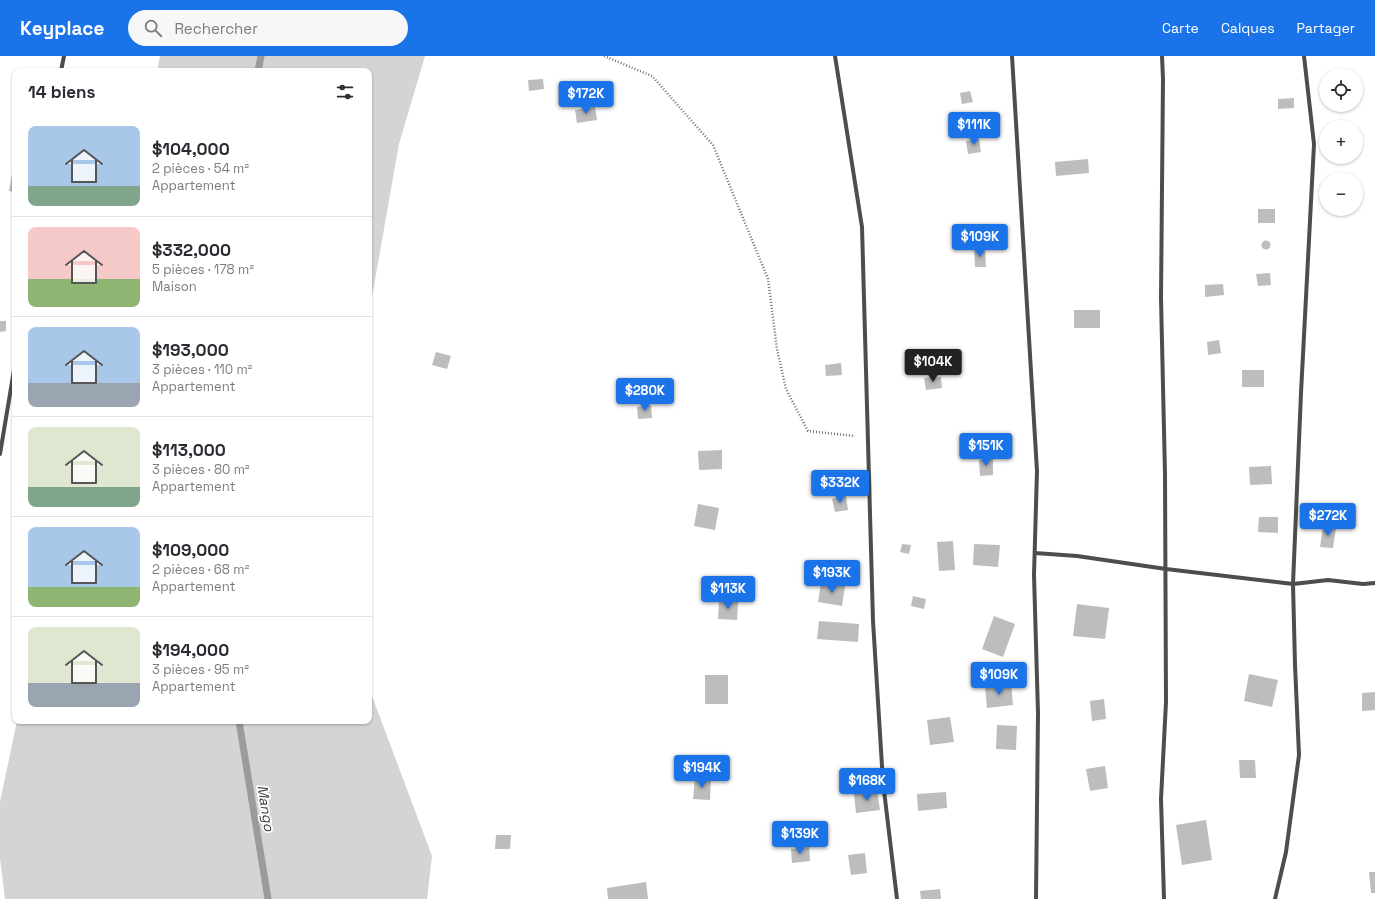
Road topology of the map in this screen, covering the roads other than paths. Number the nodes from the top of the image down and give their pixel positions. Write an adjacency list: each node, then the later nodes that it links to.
1 (64, 56): 6 (street)
2 (835, 56): 13 (street)
3 (1012, 56): 9 (street)
4 (1162, 56): 10 (street)
5 (1304, 56): 12 (street)
6 (62, 68)
7 (12, 382): 8 (street)
8 (0, 454)
9 (1035, 553): 10 (street); 14 (street)
10 (1166, 569): 12 (street); 15 (street)
11 (1375, 583): 12 (street)
12 (1293, 584): 16 (street)
13 (897, 899)
14 (1036, 899)
15 (1164, 899)
16 (1275, 899)

